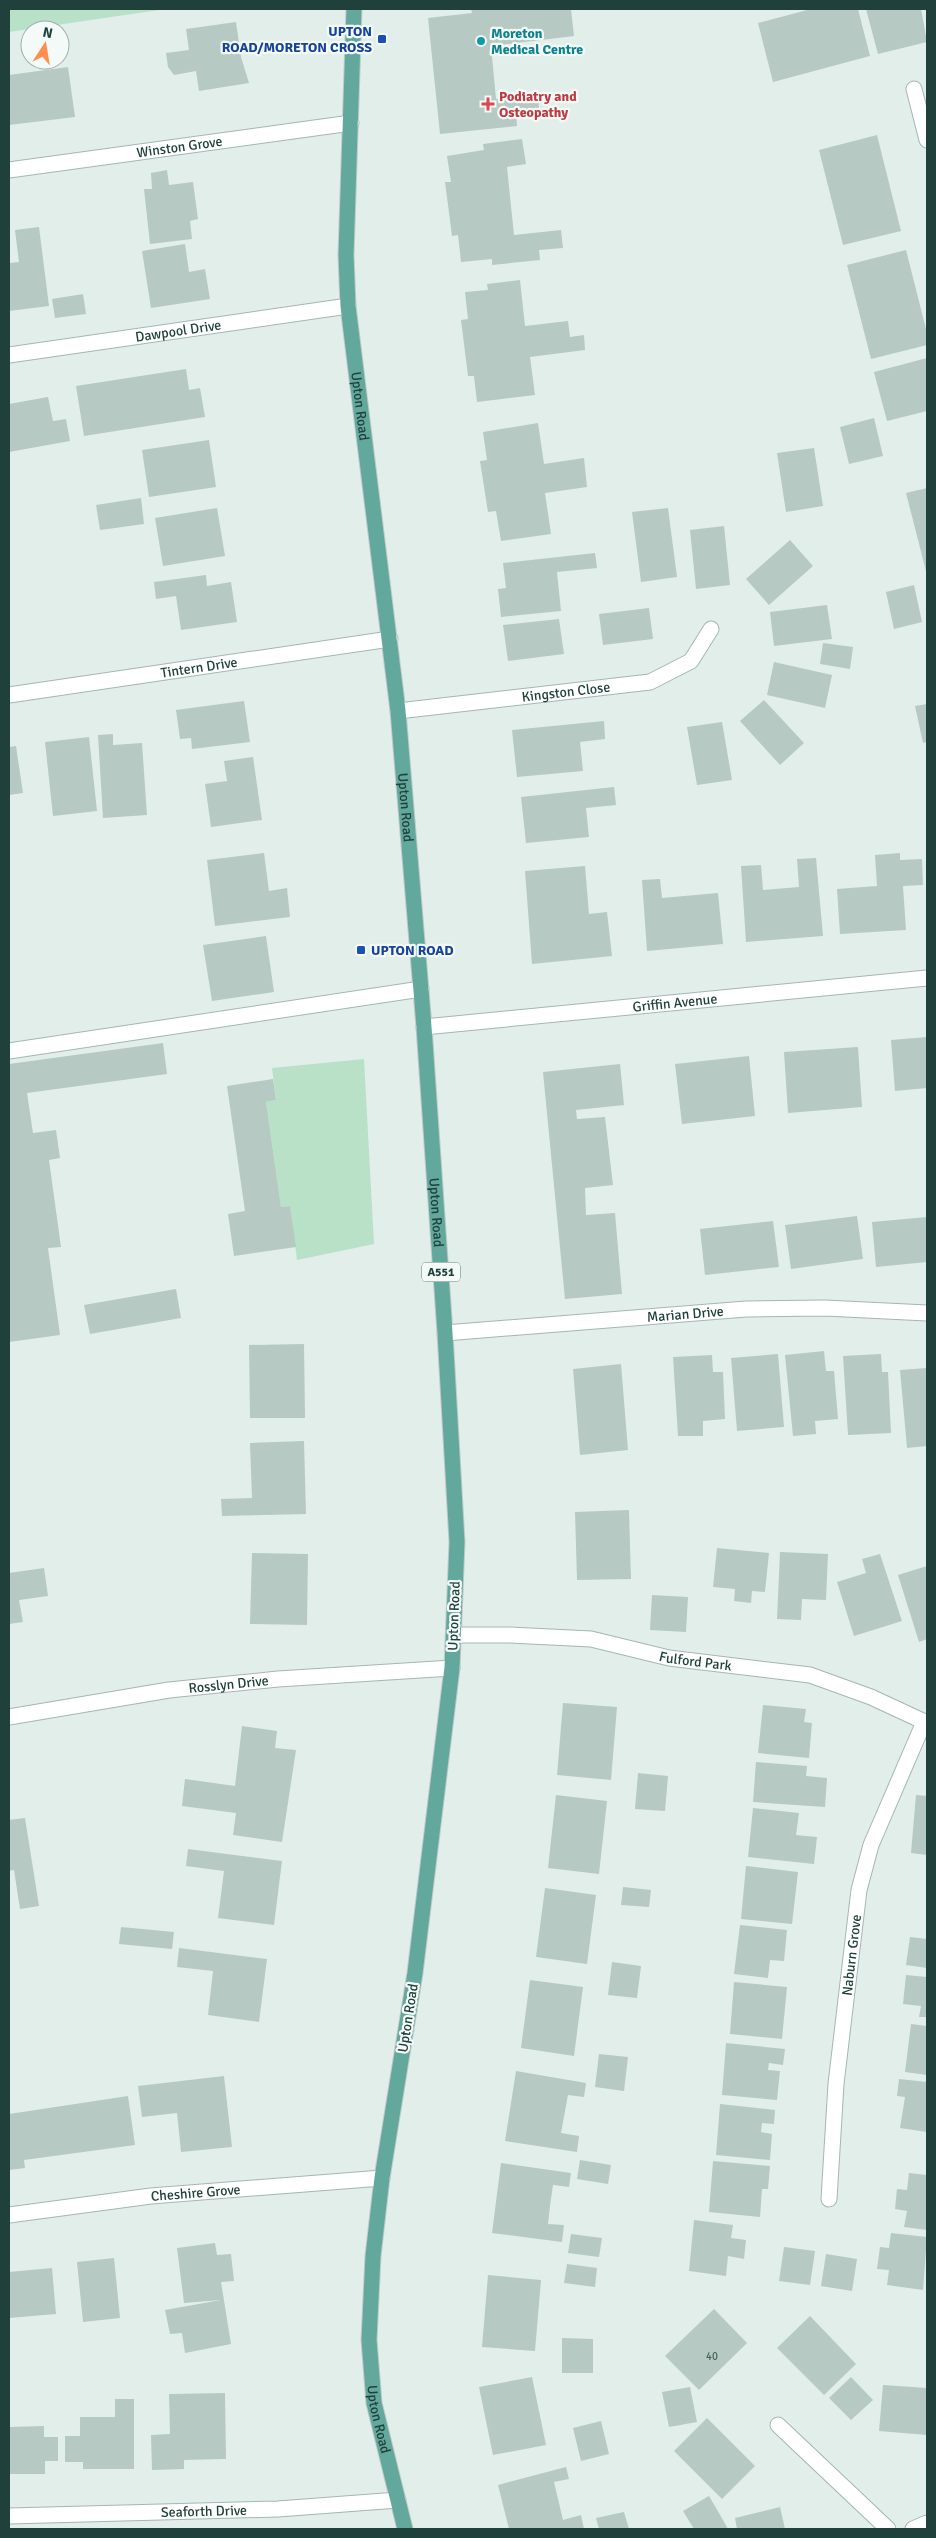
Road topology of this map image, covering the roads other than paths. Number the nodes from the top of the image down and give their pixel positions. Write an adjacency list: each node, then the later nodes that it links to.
1 (354, 9): 3 (main road, Upton Road / A551)
2 (914, 89): 4 (street)
3 (351, 123): 5 (street, Winston Grove); 6 (main road, Upton Road / A551)
4 (927, 140)
5 (9, 170)
6 (348, 306): 7 (street, Dawpool Drive); 9 (main road, Upton Road / A551)
7 (9, 355)
8 (711, 629): 11 (street, Kingston Close)
9 (390, 639): 10 (street, Tintern Drive); 11 (main road, Upton Road / A551)
10 (9, 695)
11 (398, 711): 13 (main road, Upton Road / A551)
12 (927, 978): 14 (street, Griffin Avenue)
13 (421, 989): 14 (main road, Upton Road / A551); 15 (street)
14 (424, 1027): 17 (main road, Upton Road / A551)
15 (9, 1051)
16 (927, 1313): 17 (street, Marian Drive)
17 (445, 1333): 18 (main road, Upton Road / A551)
18 (454, 1635): 19 (main road, Upton Road / A551); 21 (street, Fulford Park)
19 (452, 1668): 20 (street, Rosslyn Drive); 22 (main road, Upton Road / A551)
20 (9, 1717)
21 (926, 1723): 23 (street, Naburn Grove)
22 (382, 2178): 24 (street, Cheshire Grove); 26 (main road, Upton Road / A551)
23 (829, 2199)
24 (9, 2215)
25 (778, 2425): 30 (street)
26 (398, 2500): 27 (street, Seaforth Drive); 29 (main road, Upton Road / A551)
27 (9, 2516)
28 (927, 2523): 31 (street)
29 (406, 2529)
30 (888, 2529)
31 (912, 2529)

